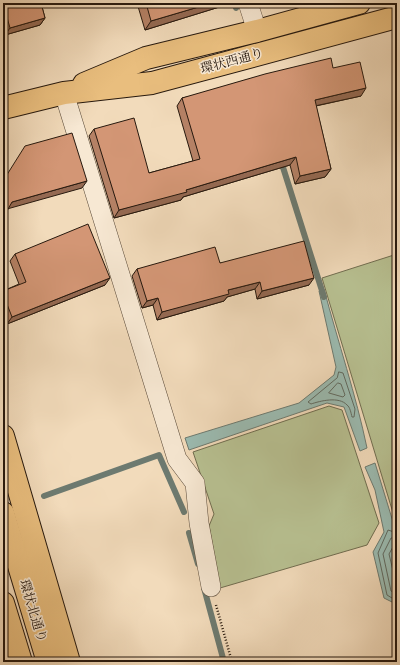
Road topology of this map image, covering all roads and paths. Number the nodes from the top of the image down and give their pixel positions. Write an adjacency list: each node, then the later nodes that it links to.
1 (248, 3): 4 (street)
2 (359, 3): 4 (highway, 環状西通り)
3 (397, 17): 5 (highway, 環状西通り)
4 (256, 31): 5 (highway, 環状西通り)
5 (64, 93): 6 (highway, 環状西通り); 9 (street)
6 (3, 108)
7 (3, 436): 13 (highway)
8 (3, 513): 12 (highway, 環状北通り)
9 (211, 587): 14 (path)
10 (3, 603): 11 (highway, 環状北通り)
11 (21, 662)
12 (48, 662)
13 (69, 662)
14 (232, 662)

